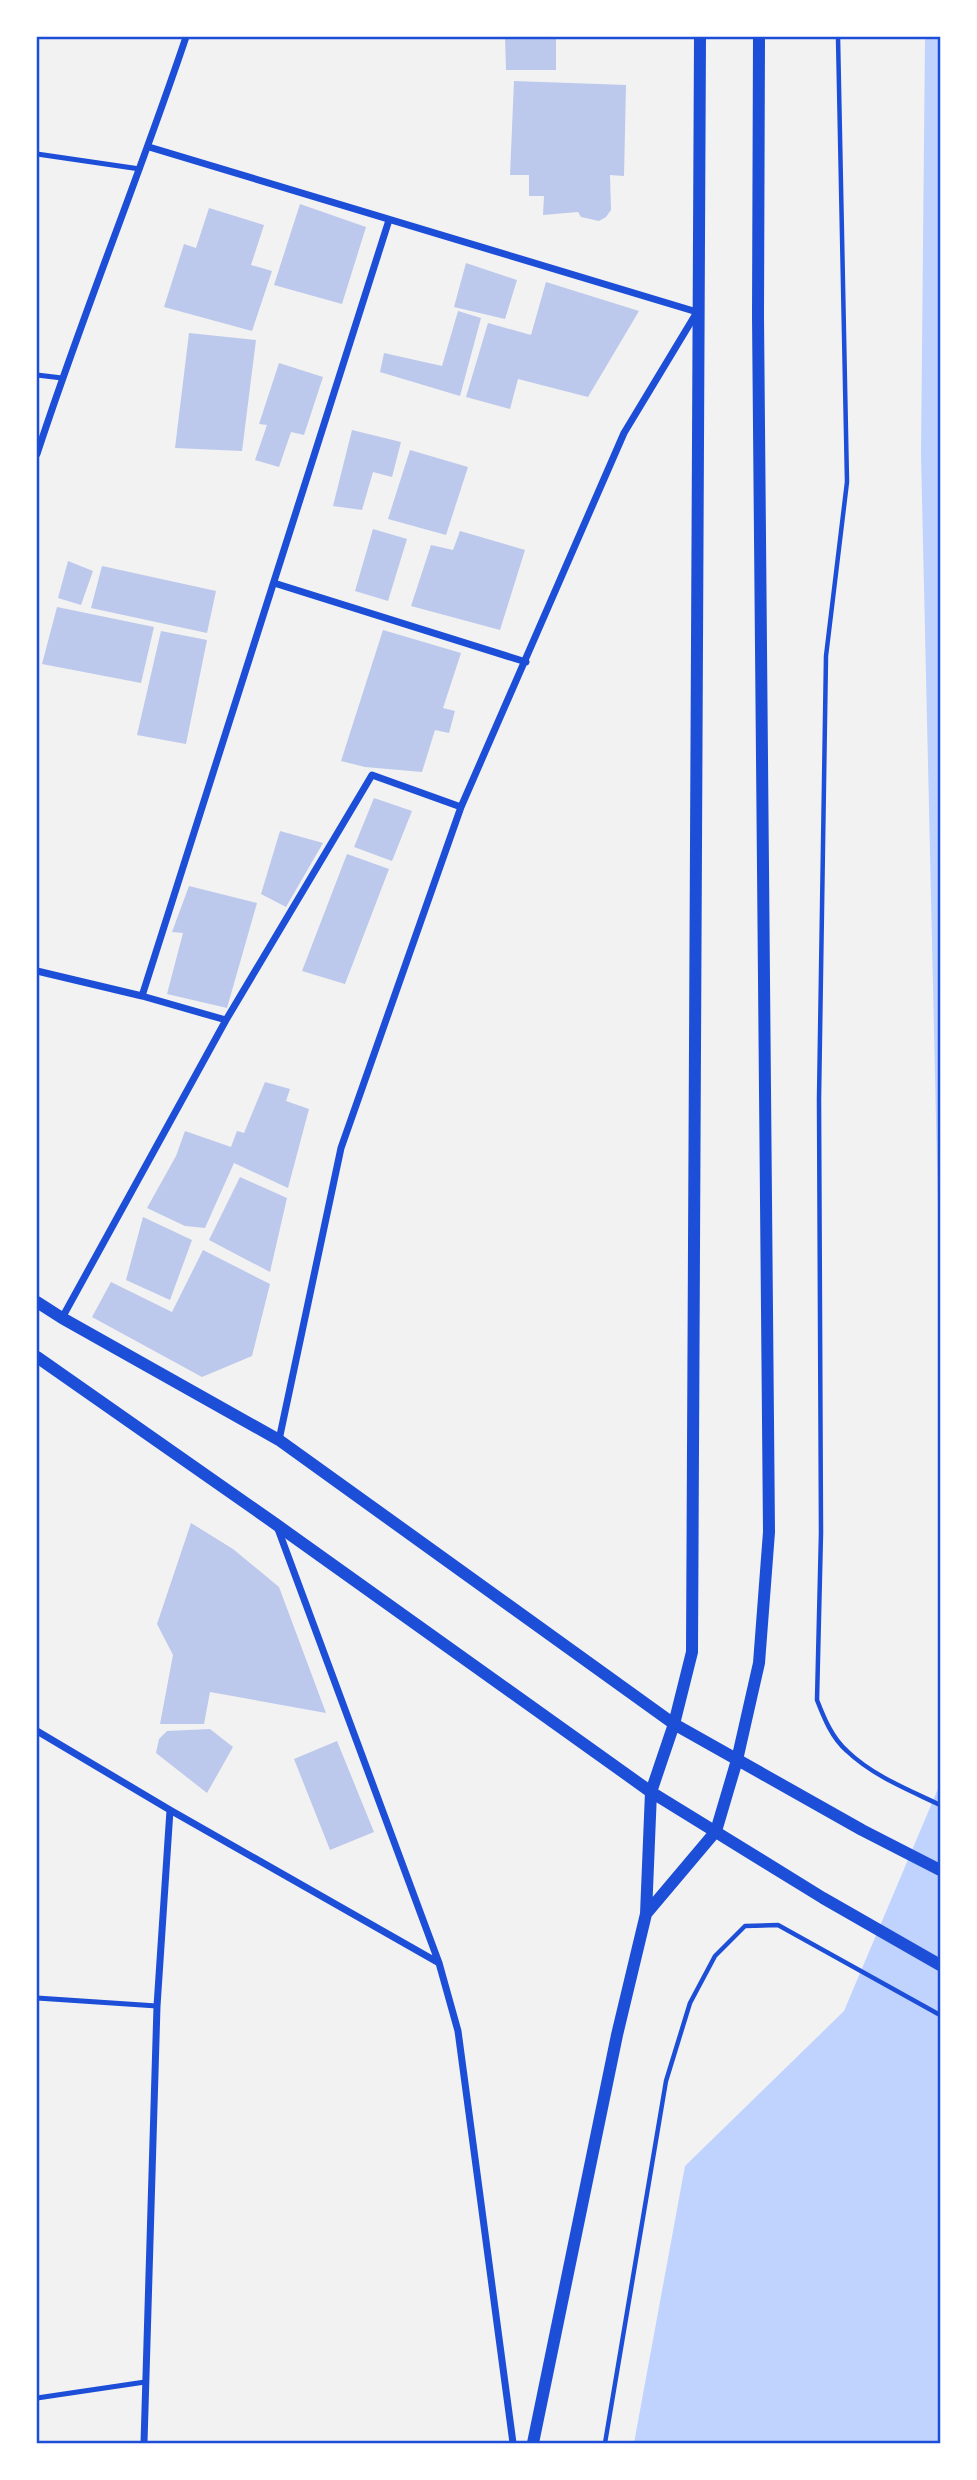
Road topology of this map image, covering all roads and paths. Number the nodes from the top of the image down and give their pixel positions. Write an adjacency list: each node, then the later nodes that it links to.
1 (186, 37): 5 (street)
2 (700, 37): 9 (street)
3 (759, 37): 26 (street)
4 (838, 37): 28 (path)
5 (149, 147): 7 (street); 8 (street)
6 (37, 154): 7 (lane)
7 (140, 169): 11 (street)
8 (389, 220): 9 (street); 13 (street)
9 (697, 312): 14 (street); 24 (street)
10 (37, 375): 11 (lane)
11 (62, 378): 12 (street)
12 (37, 454)
13 (274, 583): 14 (street); 17 (street)
14 (526, 662): 15 (street)
15 (461, 807): 18 (street); 22 (street)
16 (37, 971): 17 (street)
17 (142, 996): 18 (street)
18 (226, 1020): 20 (street)
19 (37, 1301): 20 (street)
20 (62, 1318): 22 (street)
21 (37, 1357): 23 (street)
22 (279, 1440): 24 (street)
23 (277, 1525): 27 (street); 33 (street)
24 (674, 1724): 26 (street); 27 (street)
25 (37, 1731): 29 (street)
26 (737, 1760): 30 (street); 31 (street)
27 (651, 1792): 30 (street); 32 (street)
28 (940, 1805)
29 (170, 1810): 33 (street); 36 (street)
30 (716, 1831): 32 (street); 34 (street)
31 (940, 1870)
32 (646, 1913): 42 (street)
33 (439, 1964): 41 (street)
34 (940, 1965)
35 (37, 1998): 36 (lane)
36 (157, 2006): 38 (street)
37 (940, 2015): 43 (path)
38 (145, 2382): 39 (lane); 40 (street)
39 (37, 2398)
40 (144, 2443)
41 (513, 2443)
42 (533, 2443)
43 (605, 2443)

